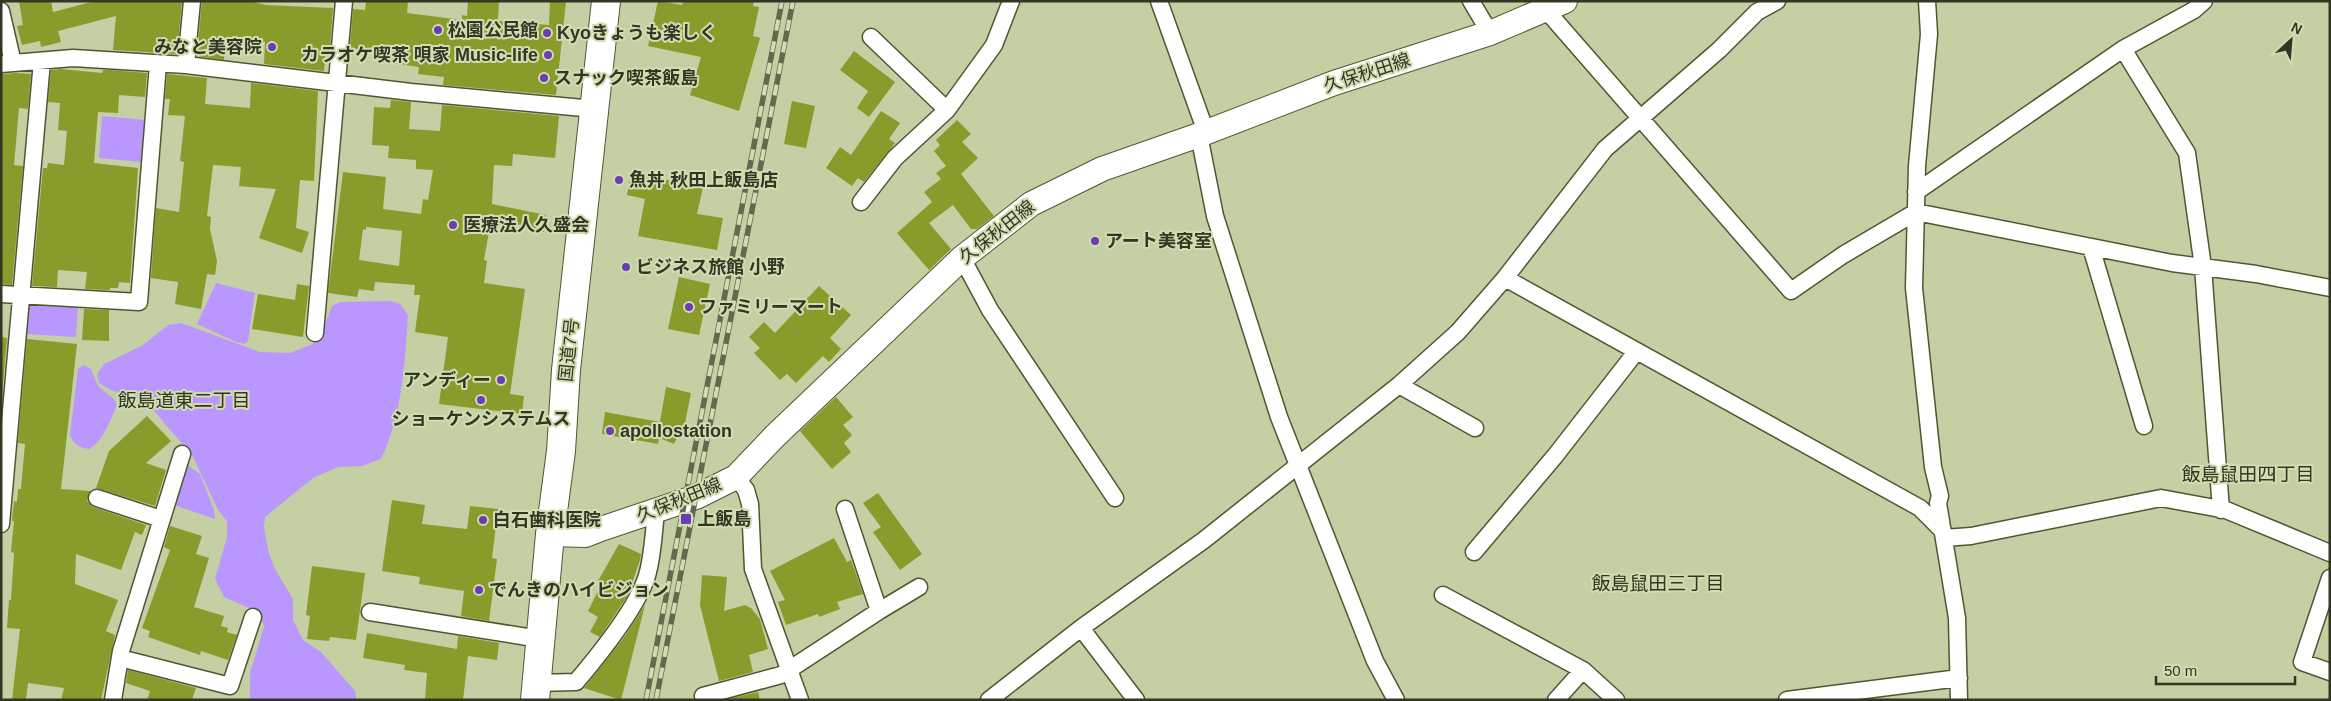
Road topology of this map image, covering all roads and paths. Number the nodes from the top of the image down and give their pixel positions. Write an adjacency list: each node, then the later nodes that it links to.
1 (192, 1): 18 (street)
2 (344, 1): 19 (street)
3 (606, 1): 20 (highway, 国道7号)
4 (1011, 1): 21 (street)
5 (1159, 1): 23 (street)
6 (1471, 1): 12 (street)
7 (1777, 1): 22 (street)
8 (1927, 1): 24 (street)
9 (2204, 1): 14 (street)
10 (1555, 5): 12 (main road, 久保秋田線); 22 (street)
11 (1, 11): 16 (street)
12 (1490, 33): 23 (main road, 久保秋田線)
13 (871, 38): 21 (street)
14 (2123, 49): 24 (street); 29 (street)
15 (42, 61): 16 (street); 17 (street); 33 (street)
16 (7, 64)
17 (158, 64): 18 (street); 33 (street)
18 (186, 65): 19 (street)
19 (337, 81): 20 (street); 34 (street)
20 (594, 109): 49 (highway, 国道7号)
21 (947, 110): 25 (street)
22 (1639, 119): 26 (street); 30 (street)
23 (1202, 134): 28 (main road, 久保秋田線); 40 (street)
24 (1916, 192): 26 (street)
25 (861, 202)
26 (1916, 212): 27 (street); 50 (street)
27 (2091, 247): 29 (street); 37 (street)
28 (962, 258): 41 (main road, 久保秋田線); 43 (street)
29 (2203, 267): 31 (street); 46 (street)
30 (1506, 278): 35 (street); 36 (street)
31 (2330, 288)
32 (1, 294): 33 (street)
33 (21, 295): 48 (street)
34 (315, 333)
35 (1636, 352): 50 (street); 51 (street)
36 (1399, 385): 38 (street); 40 (street)
37 (2144, 426)
38 (1476, 428)
39 (182, 454): 47 (street)
40 (1298, 466): 59 (street); 72 (street)
41 (736, 476): 45 (main road, 久保秋田線); 62 (street)
42 (97, 498): 47 (street)
43 (1115, 498)
44 (845, 509): 56 (street)
45 (656, 510): 49 (main road, 久保秋田線); 66 (street)
46 (2221, 510): 50 (street); 52 (street)
47 (162, 519): 61 (street)
48 (1, 522)
49 (550, 534): 60 (highway, 国道7号)
50 (1943, 534): 65 (street)
51 (1474, 552)
52 (2330, 553)
53 (2330, 578): 64 (street)
54 (919, 587): 56 (street)
55 (1443, 595): 63 (street)
56 (879, 611): 62 (street)
57 (370, 612): 60 (street)
58 (253, 617): 61 (street)
59 (1081, 628): 70 (street); 71 (street)
60 (540, 638): 66 (highway, 国道7号)
61 (120, 658): 68 (street)
62 (790, 669): 67 (street); 69 (street)
63 (1583, 670): 73 (street); 74 (street)
64 (2330, 672)
65 (1959, 678): 75 (street); 76 (street)
66 (535, 691)
67 (703, 696)
68 (113, 700)
69 (800, 700)
70 (989, 700)
71 (1136, 700)
72 (1396, 700)
73 (1556, 700)
74 (1616, 700)
75 (1787, 700)
76 (1959, 700)

